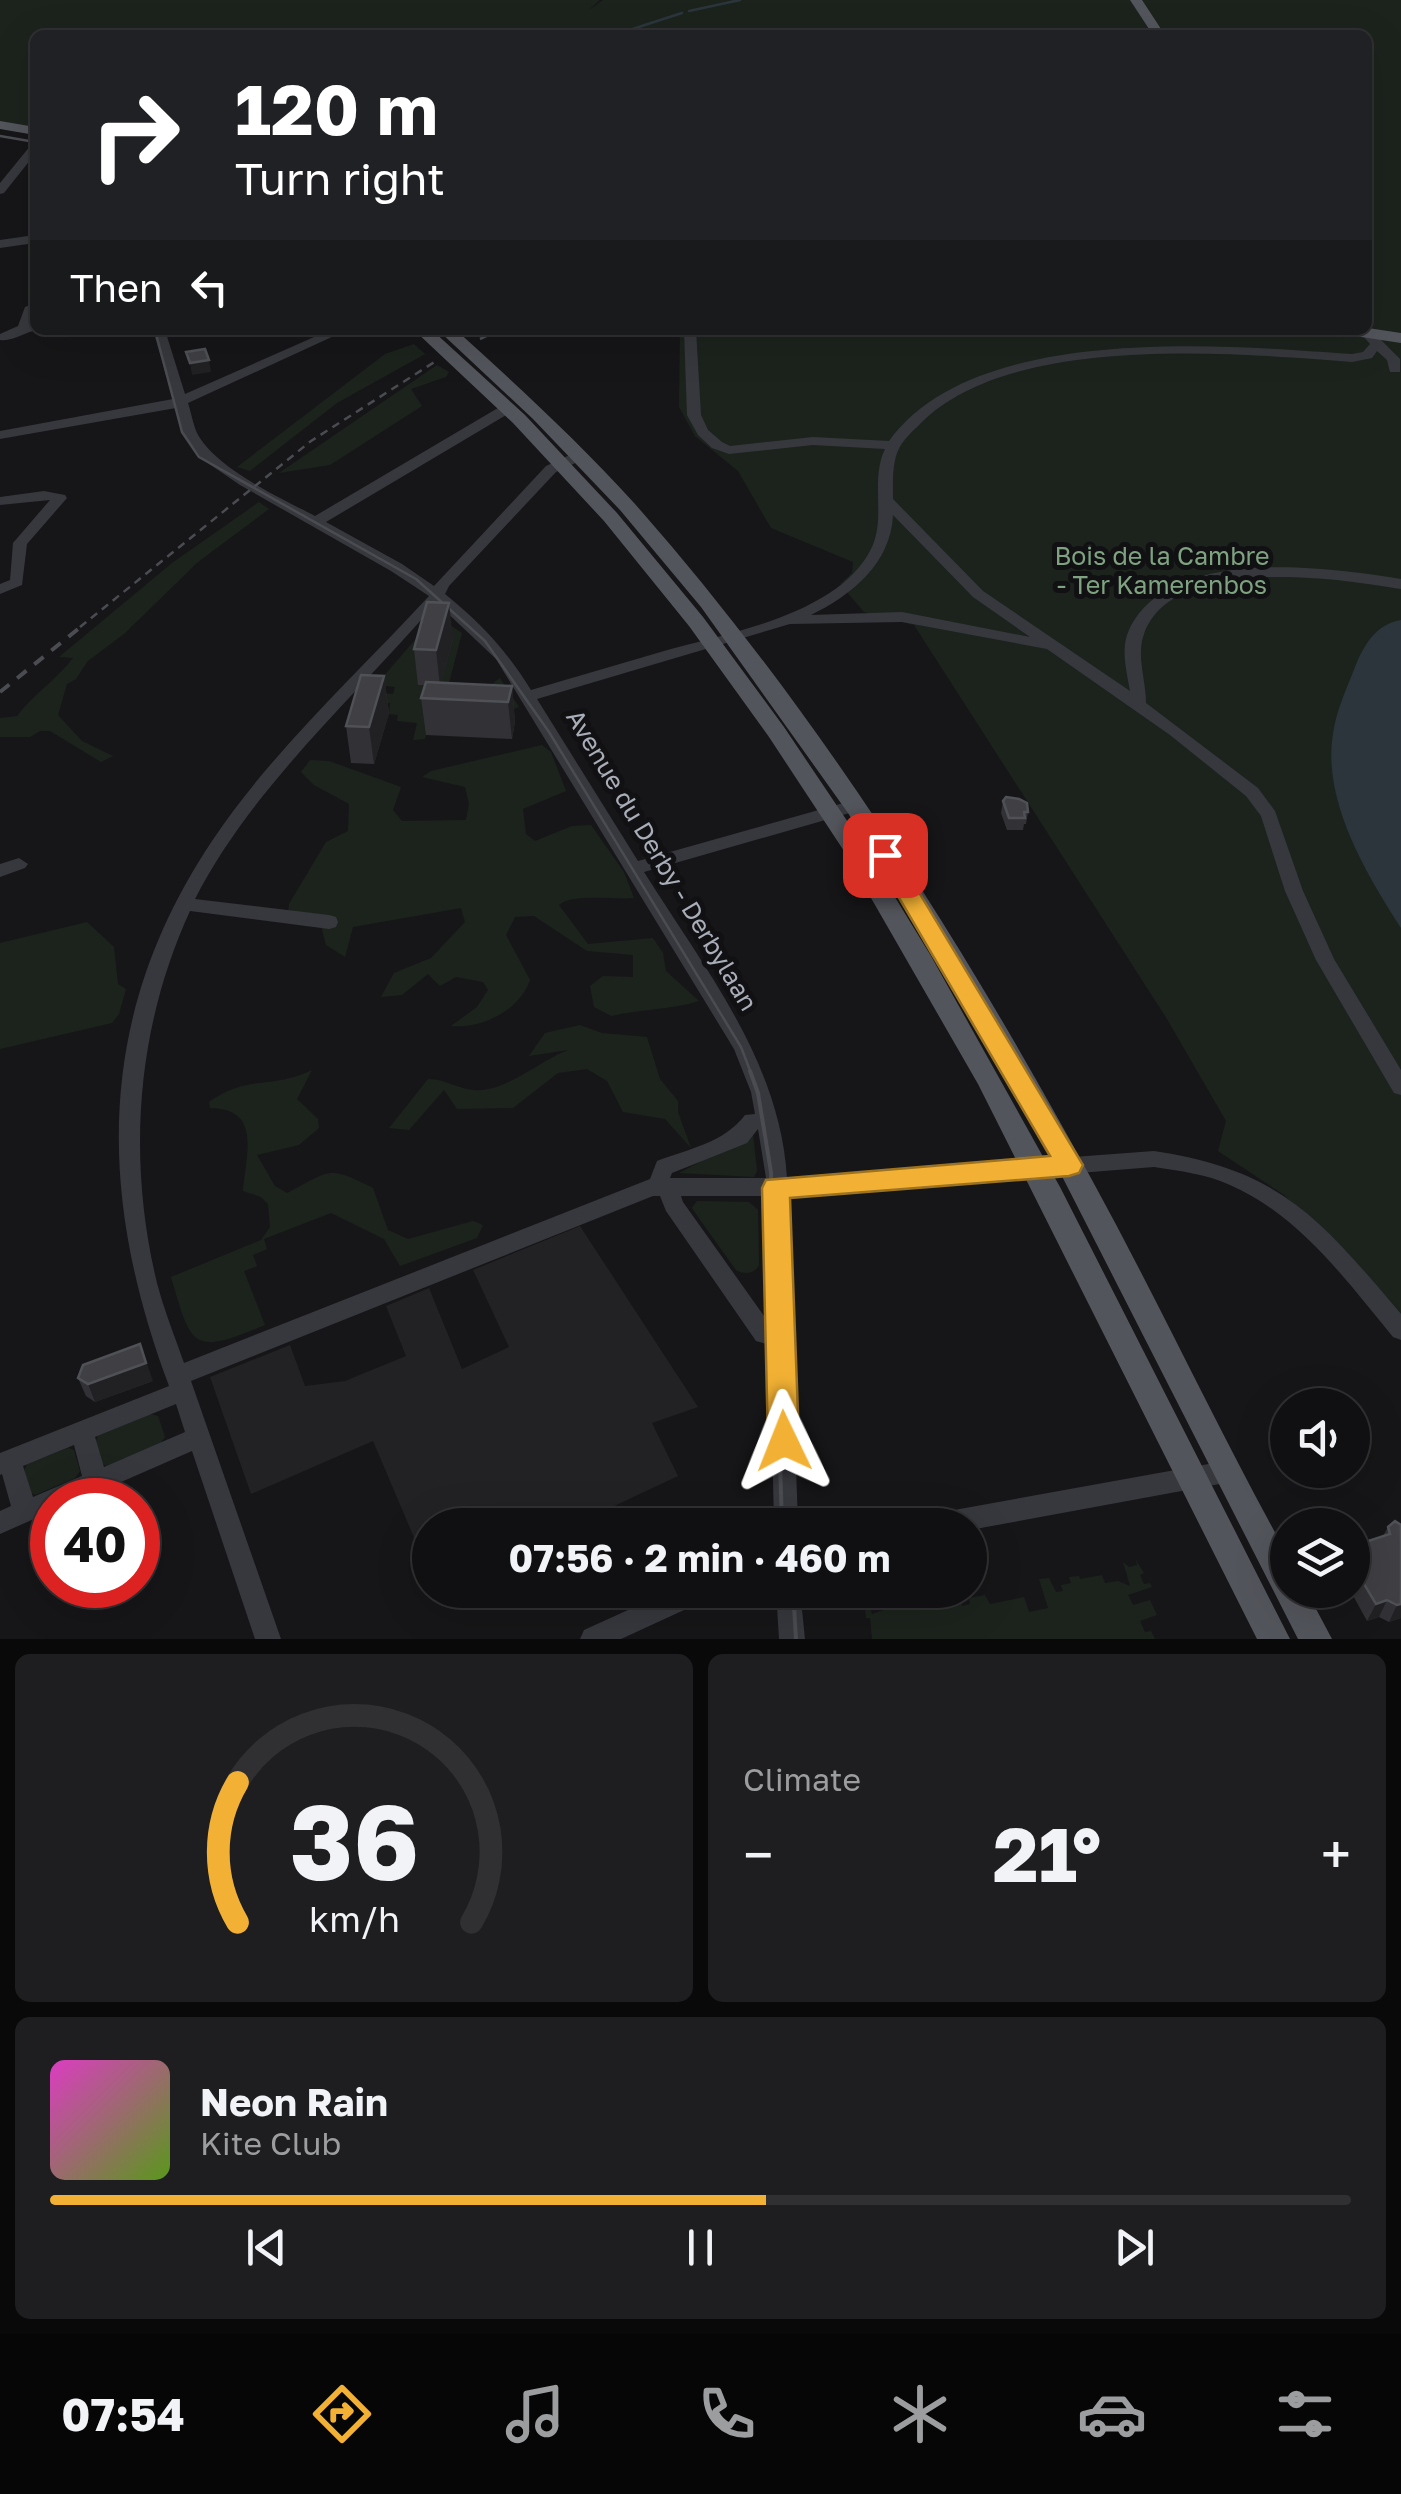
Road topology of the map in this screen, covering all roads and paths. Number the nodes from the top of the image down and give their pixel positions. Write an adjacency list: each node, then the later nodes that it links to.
1 (1136, 0): 2 (main road)
2 (1156, 30)
3 (0, 128): 4 (main road)
4 (30, 132)
5 (30, 152): 6 (street)
6 (0, 191)
7 (30, 243): 8 (street)
8 (0, 244)
9 (30, 327): 16 (street)
10 (160, 335): 19 (street, Avenue du Derby - Derbylaan)
11 (330, 335): 19 (street)
12 (428, 335): 20 (main road)
13 (452, 335): 23 (main road)
14 (690, 335): 22 (street)
15 (1363, 335): 17 (main road); 18 (street); 22 (street)
16 (5, 337)
17 (1401, 338)
18 (1395, 369)
19 (180, 400): 21 (street); 26 (street, Avenue du Derby - Derbylaan)
20 (508, 408): 23 (main road); 26 (street)
21 (0, 436)
22 (892, 445): 25 (street)
23 (570, 460): 29 (street); 33 (main road)
24 (0, 501): 28 (street)
25 (888, 502): 30 (street); 34 (street)
26 (318, 521): 29 (street, Avenue du Derby - Derbylaan)
27 (1401, 584): 36 (street)
28 (0, 590)
29 (438, 594): 35 (street, Avenue du Derby - Derbylaan); 42 (street)
30 (825, 601): 31 (street); 32 (street)
31 (840, 617): 32 (street); 34 (street)
32 (784, 622): 33 (street)
33 (722, 640): 35 (street); 37 (main road); 38 (main road)
34 (1051, 646): 36 (street)
35 (529, 696): 40 (street, Avenue du Derby - Derbylaan)
36 (1138, 706): 44 (street)
37 (854, 806): 38 (street); 46 (main road)
38 (830, 812): 40 (street); 47 (main road)
39 (18, 864): 41 (street)
40 (635, 868): 49 (street, Avenue du Derby - Derbylaan)
41 (0, 872)
42 (184, 904): 43 (street); 52 (street)
43 (329, 922)
44 (1401, 1087)
45 (752, 1120): 48 (street)
46 (1069, 1165): 47 (street); 50 (street); 56 (main road)
47 (1036, 1168): 49 (street); 59 (main road)
48 (664, 1182): 49 (street); 51 (street); 52 (street)
49 (776, 1188): 51 (street, Avenue du Derby - Derbylaan)
50 (1401, 1330)
51 (781, 1338): 60 (street, Avenue du Derby - Derbylaan)
52 (179, 1384): 53 (street); 54 (street)
53 (82, 1432): 55 (street); 57 (street)
54 (198, 1437): 58 (street); 69 (street)
55 (5, 1462): 62 (street)
56 (1225, 1472): 59 (street); 65 (main road)
57 (95, 1478)
58 (105, 1478)
59 (1191, 1479): 63 (street); 72 (main road)
60 (786, 1508)
61 (30, 1510): 62 (street)
62 (25, 1512): 64 (street)
63 (987, 1515)
64 (0, 1523)
65 (1270, 1556)
66 (660, 1608): 70 (street)
67 (789, 1608): 71 (street)
68 (1299, 1608): 73 (main road)
69 (268, 1639)
70 (594, 1639)
71 (792, 1639)
72 (1274, 1639)
73 (1316, 1639)

